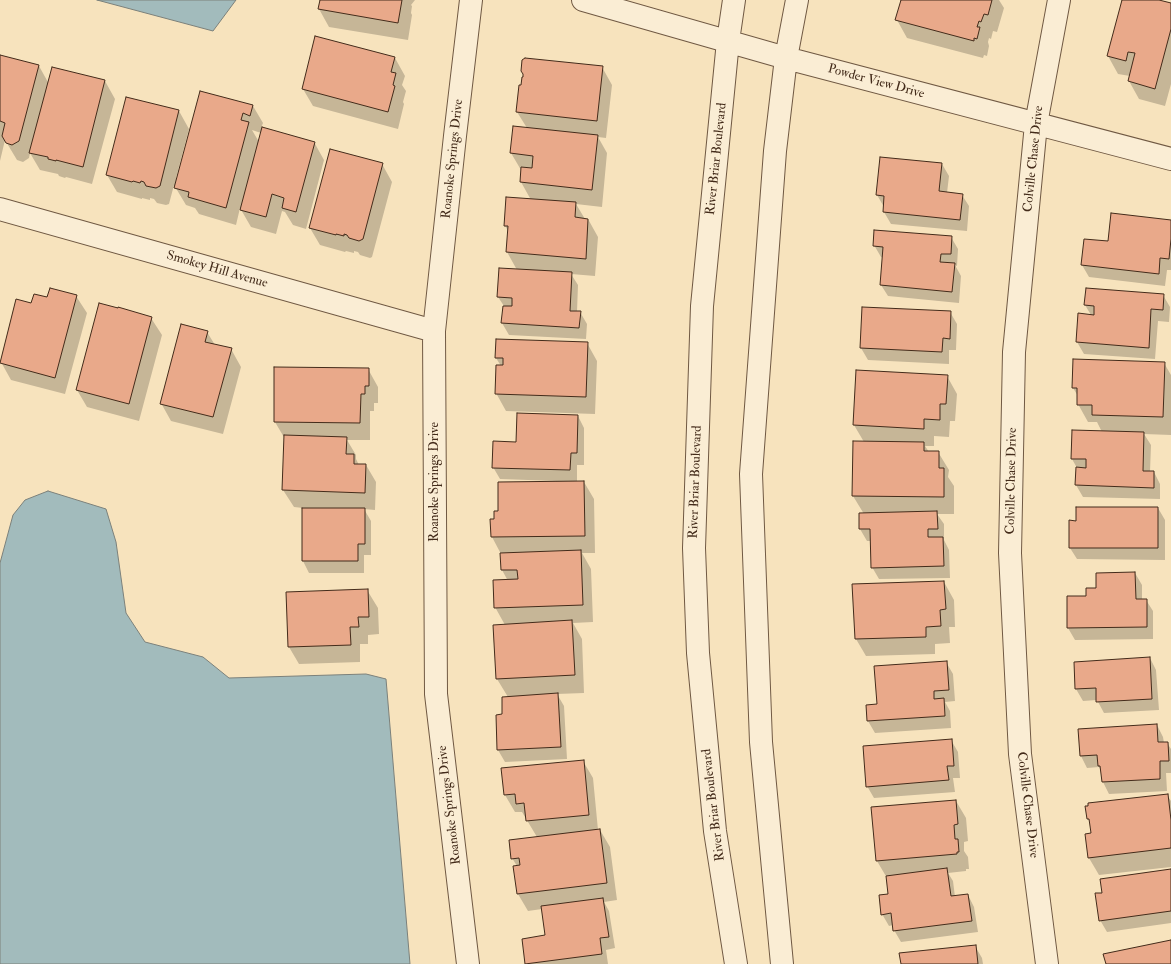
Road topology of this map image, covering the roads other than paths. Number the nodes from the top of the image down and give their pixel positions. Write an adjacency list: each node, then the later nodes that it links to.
1 (471, 0): 11 (street, Roanoke Springs Drive)
2 (583, 0): 6 (street, Powder View Drive)
3 (734, 0): 6 (street, River Briar Boulevard)
4 (797, 0): 7 (street)
5 (1059, 0): 8 (street, Colville Chase Drive)
6 (728, 41): 7 (street, Powder View Drive); 13 (street, River Briar Boulevard)
7 (786, 58): 8 (street, Powder View Drive); 14 (street)
8 (1036, 124): 9 (street, Powder View Drive); 15 (street, Colville Chase Drive)
9 (1171, 159)
10 (0, 209): 11 (street, Smokey Hill Avenue)
11 (434, 331): 12 (street, Roanoke Springs Drive)
12 (468, 964)
13 (736, 964)
14 (782, 964)
15 (1047, 964)

